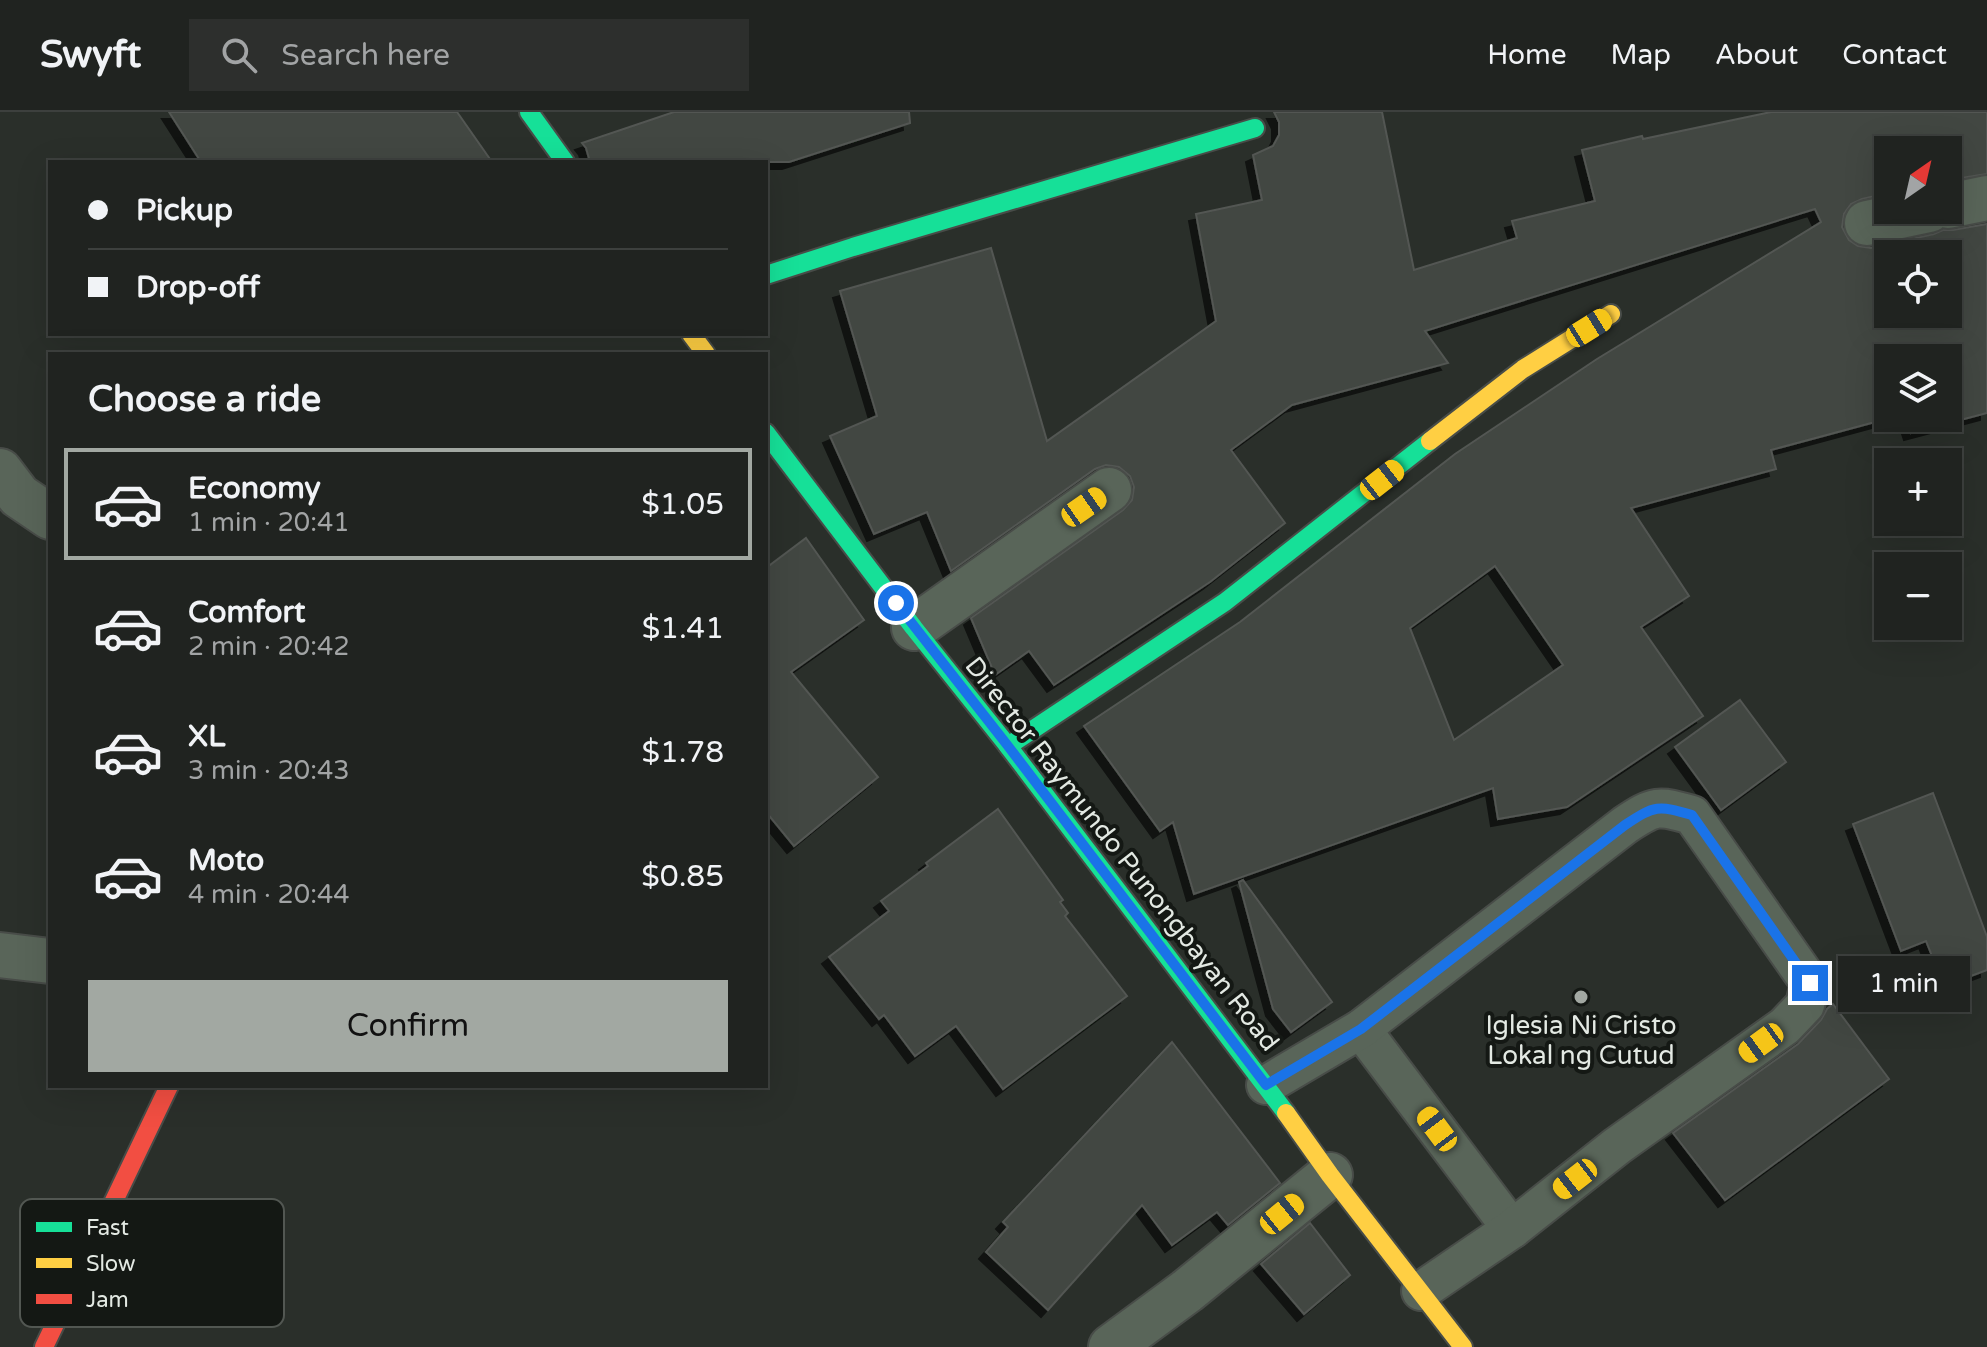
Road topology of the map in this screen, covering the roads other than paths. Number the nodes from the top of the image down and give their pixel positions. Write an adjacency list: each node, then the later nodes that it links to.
1 (529, 112): 3 (street)
2 (1255, 128): 8 (street)
3 (564, 160)
4 (1987, 198): 5 (street)
5 (1962, 203)
6 (1874, 222): 7 (street)
7 (1867, 223)
8 (768, 274)
9 (1611, 314): 15 (street)
10 (768, 436): 14 (street, Director Raymundo Punongbayan Road)
11 (0, 471): 13 (street)
12 (1109, 490): 14 (street)
13 (48, 516)
14 (914, 628): 15 (street, Director Raymundo Punongbayan Road)
15 (1008, 746): 19 (street, Director Raymundo Punongbayan Road)
16 (0, 955): 17 (street)
17 (48, 961)
18 (1361, 1029): 19 (lane); 23 (lane); 23 (lane)
19 (1266, 1085): 21 (street, Director Raymundo Punongbayan Road)
20 (168, 1088): 22 (street)
21 (1330, 1175): 24 (street, Director Raymundo Punongbayan Road); 27 (street)
22 (115, 1199)
23 (1512, 1229): 24 (lane)
24 (1421, 1291): 28 (street, Director Raymundo Punongbayan Road)
25 (54, 1327): 26 (street)
26 (44, 1347)
27 (1111, 1347)
28 (1463, 1347)

